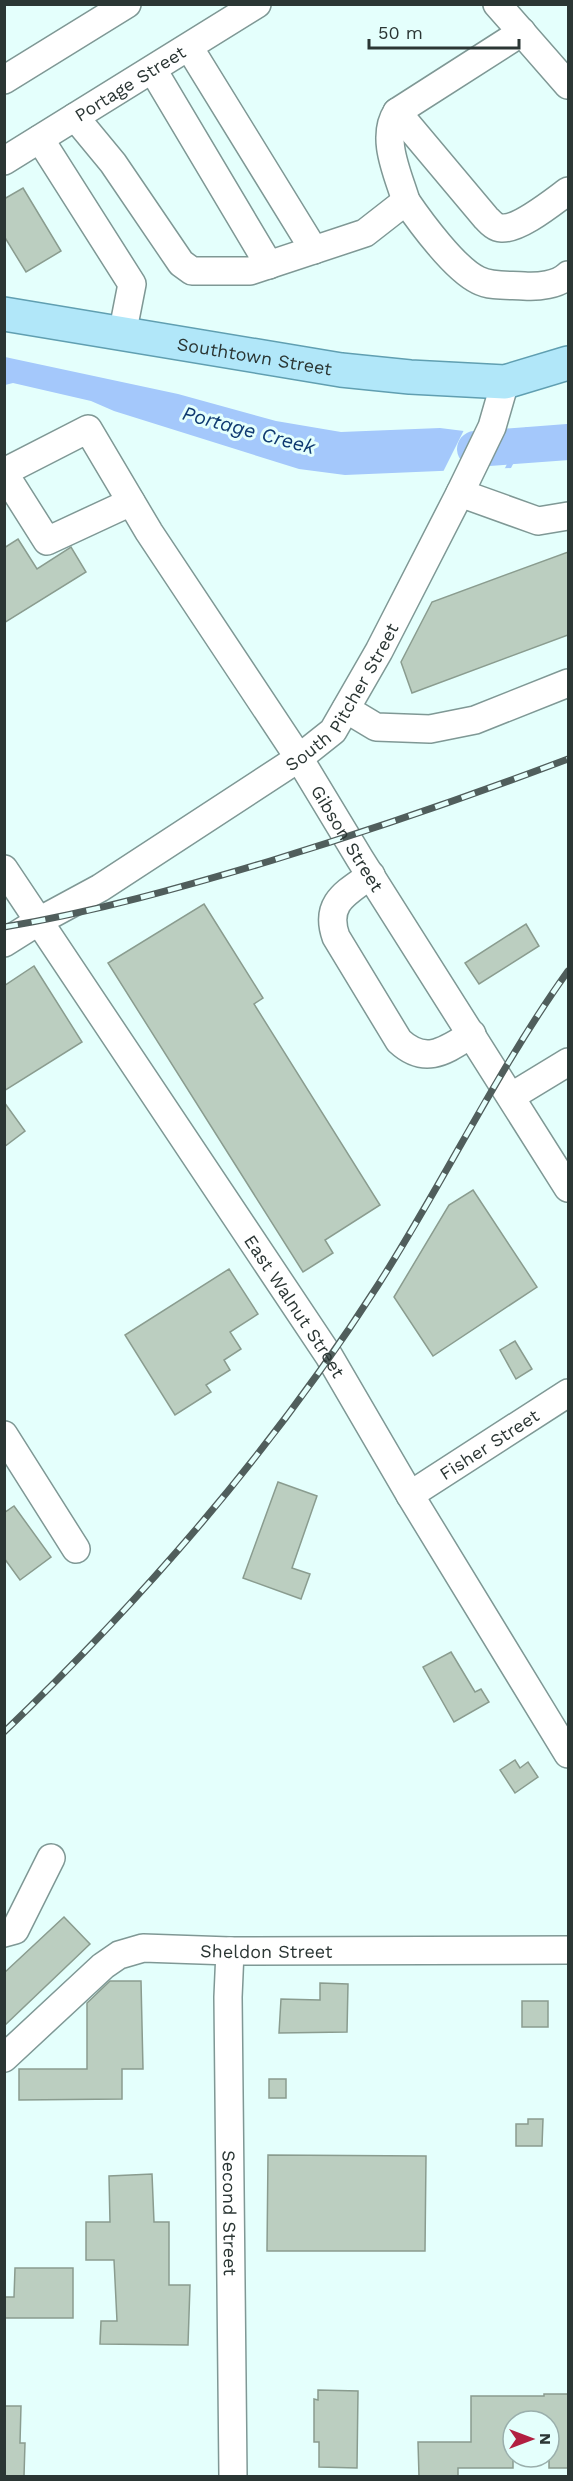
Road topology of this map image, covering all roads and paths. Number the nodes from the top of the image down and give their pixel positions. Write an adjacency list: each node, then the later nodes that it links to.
1 (127, 4): 6 (street)
2 (257, 4): 4 (street, Portage Street)
3 (513, 16): 7 (street); 8 (street)
4 (189, 47): 5 (street, Portage Street); 14 (street)
5 (153, 70): 9 (street, Portage Street); 15 (street)
6 (4, 80)
7 (568, 85)
8 (397, 112): 12 (street); 13 (street)
9 (75, 117): 10 (street, Portage Street); 15 (street)
10 (40, 139): 11 (street, Portage Street); 18 (street)
11 (4, 161)
12 (568, 191)
13 (406, 201): 14 (street); 16 (street)
14 (315, 250): 15 (street)
15 (269, 265)
16 (568, 275)
17 (4, 314): 18 (main road, Southtown Street)
18 (122, 334): 20 (main road, Southtown Street)
19 (568, 363): 20 (main road)
20 (505, 382): 22 (street, South Pitcher Street)
21 (4, 472): 23 (street); 23 (street, Gibson Street)
22 (465, 482): 24 (street); 26 (street, South Pitcher Street)
23 (131, 502): 27 (street, Gibson Street)
24 (568, 516)
25 (568, 683): 26 (street)
26 (346, 710): 27 (street, South Pitcher Street)
27 (299, 758): 29 (street, Gibson Street); 30 (street, South Pitcher Street)
28 (4, 868): 30 (street, East Walnut Street)
29 (371, 875): 32 (street, Gibson Street); 32 (street)
30 (39, 921): 31 (street, South Pitcher Street); 38 (street, East Walnut Street)
31 (4, 943)
32 (472, 1034): 34 (street, Gibson Street)
33 (568, 1062): 34 (street)
34 (512, 1096): 35 (street, Gibson Street)
35 (568, 1187)
36 (568, 1393): 38 (street, Fisher Street)
37 (4, 1435): 39 (street)
38 (410, 1496): 40 (street, East Walnut Street)
39 (76, 1549)
40 (568, 1754)
41 (51, 1858): 42 (street)
42 (4, 1933)
43 (568, 1950): 44 (street, Sheldon Street)
44 (230, 1951): 45 (street, Sheldon Street); 46 (street, Second Street)
45 (4, 2058)
46 (233, 2476)

